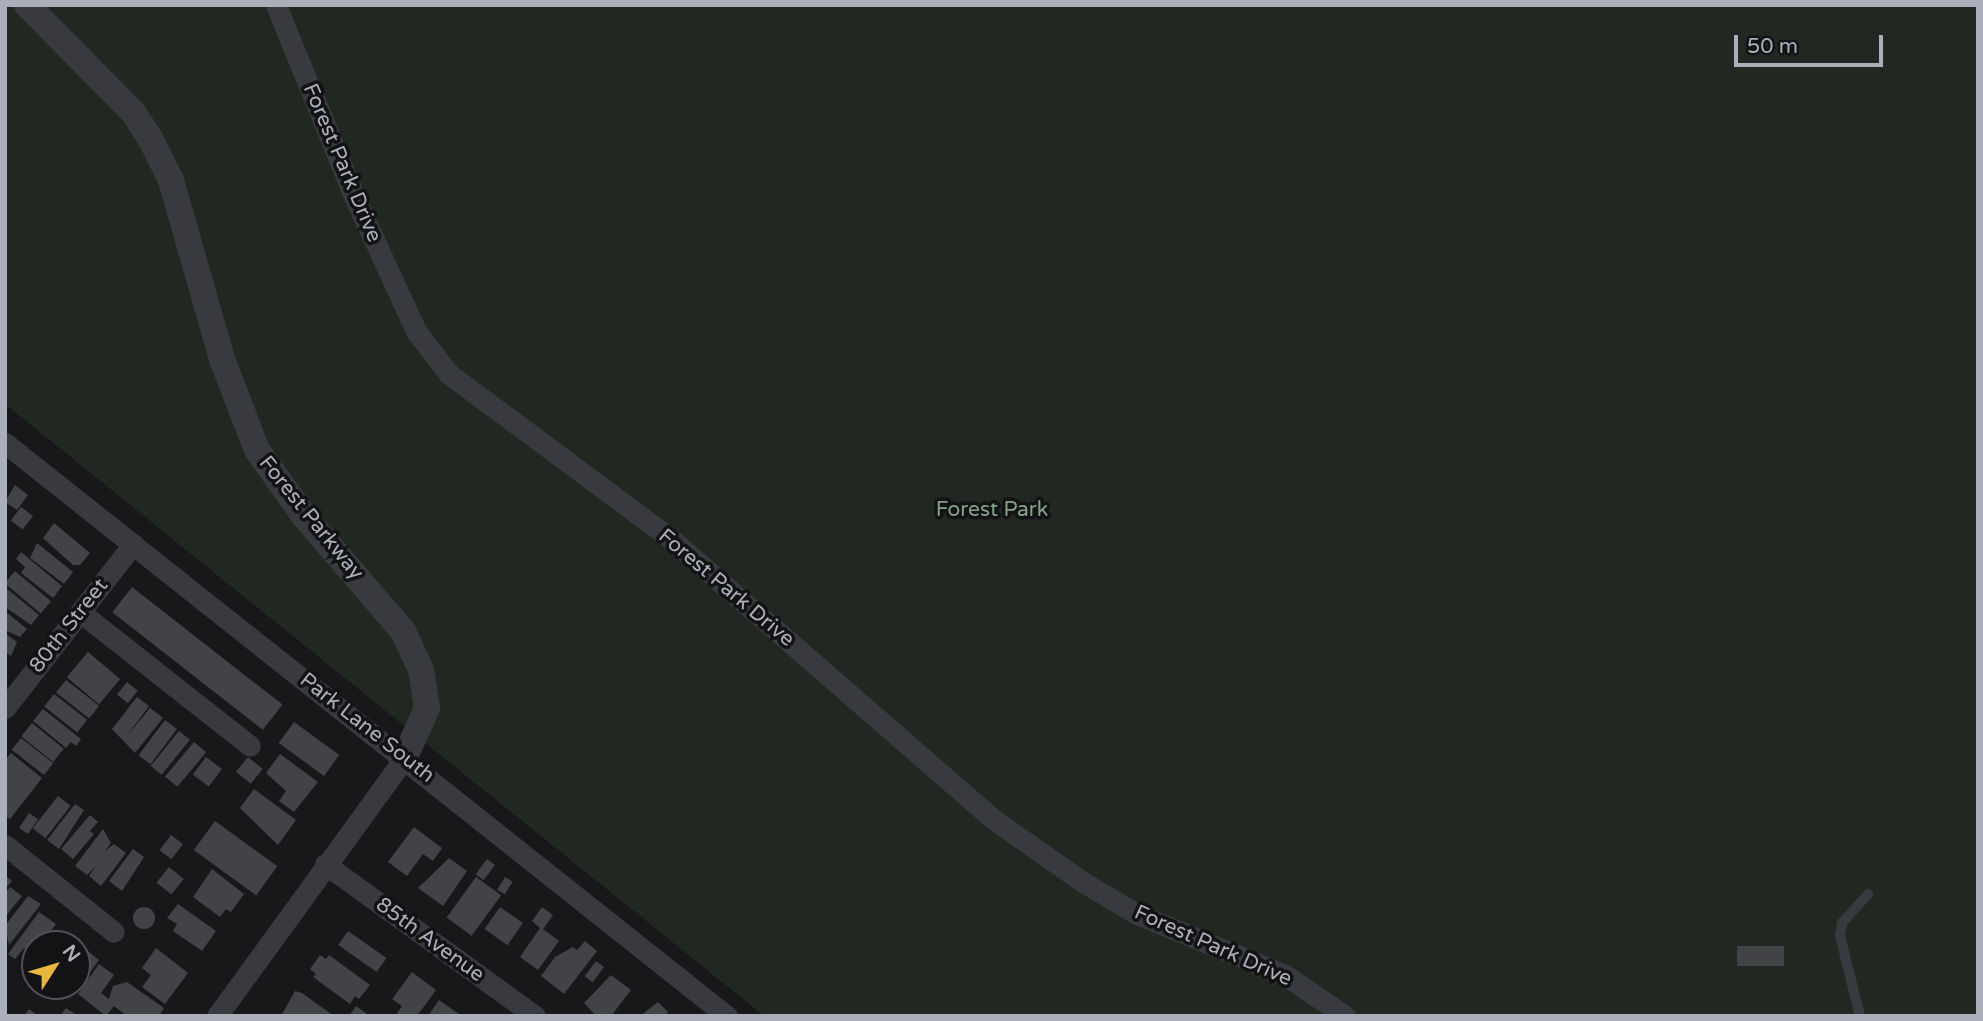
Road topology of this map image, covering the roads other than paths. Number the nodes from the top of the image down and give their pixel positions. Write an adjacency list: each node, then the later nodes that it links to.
1 (27, 5): 8 (street, Forest Parkway)
2 (276, 5): 16 (street, Forest Park Drive)
3 (5, 443): 4 (street, Park Lane South)
4 (133, 544): 5 (street, 80th Street); 8 (street, Park Lane South)
5 (80, 612): 6 (street, 80th Street); 7 (street)
6 (5, 708)
7 (250, 746)
8 (405, 757): 10 (street, Forest Parkway); 15 (street, Park Lane South)
9 (5, 845): 12 (street)
10 (325, 864): 13 (street, Forest Parkway); 14 (street, 85th Avenue)
11 (1868, 894): 17 (lane)
12 (114, 932)
13 (217, 1016)
14 (535, 1016)
15 (727, 1016)
16 (1345, 1016)
17 (1860, 1016)

